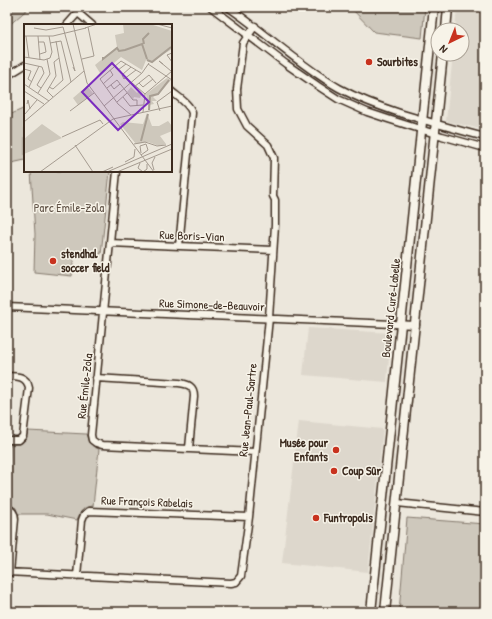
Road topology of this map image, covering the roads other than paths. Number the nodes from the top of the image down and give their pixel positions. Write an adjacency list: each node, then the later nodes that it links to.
1 (211, 7): 10 (street)
2 (228, 7): 9 (street)
3 (434, 7): 15 (main road, Boulevard Curé-Labelle)
4 (448, 7): 6 (main road)
5 (80, 9): 7 (street); 8 (street)
6 (447, 22)
7 (68, 24)
8 (91, 24)
9 (255, 26): 10 (street, Rue Jean-Paul-Sartre); 15 (street)
10 (248, 35): 17 (street); 24 (street, Rue Jean-Paul-Sartre)
11 (442, 62): 16 (main road)
12 (24, 66): 13 (street)
13 (7, 76)
14 (172, 92): 23 (street)
15 (422, 120): 16 (street); 17 (main road, Boulevard Curé-Labelle)
16 (436, 124): 18 (main road); 19 (street)
17 (421, 130): 18 (street); 28 (main road, Boulevard Curé-Labelle)
18 (435, 134): 20 (street); 29 (main road)
19 (485, 136)
20 (485, 148)
21 (117, 172): 22 (street, Rue Émile-Zola)
22 (110, 243): 23 (street, Rue Boris-Vian); 26 (street, Rue Émile-Zola)
23 (179, 246): 24 (street, Rue Boris-Vian)
24 (273, 250): 27 (street, Rue Jean-Paul-Sartre)
25 (7, 307): 26 (street, Rue Simone-de-Beauvoir)
26 (103, 311): 27 (street, Rue Simone-de-Beauvoir); 31 (street, Rue Émile-Zola)
27 (269, 318): 28 (street, Rue Simone-de-Beauvoir); 34 (street, Rue Jean-Paul-Sartre)
28 (401, 324): 29 (street, Rue Simone-de-Beauvoir); 41 (main road, Boulevard Curé-Labelle)
29 (416, 325): 35 (main road)
30 (7, 376): 32 (street)
31 (96, 378): 33 (street); 33 (street, Rue Émile-Zola)
32 (7, 440)
33 (189, 448): 34 (street, Rue Émile-Zola)
34 (255, 452): 38 (street, Rue Jean-Paul-Sartre)
35 (397, 503): 37 (street); 42 (main road)
36 (7, 508): 39 (street)
37 (485, 512)
38 (249, 517): 40 (street, Rue Jean-Paul-Sartre); 40 (street, Rue François Rabelais)
39 (9, 572): 40 (street, Rue Jean-Paul-Sartre)
40 (77, 576)
41 (371, 612)
42 (386, 612)

